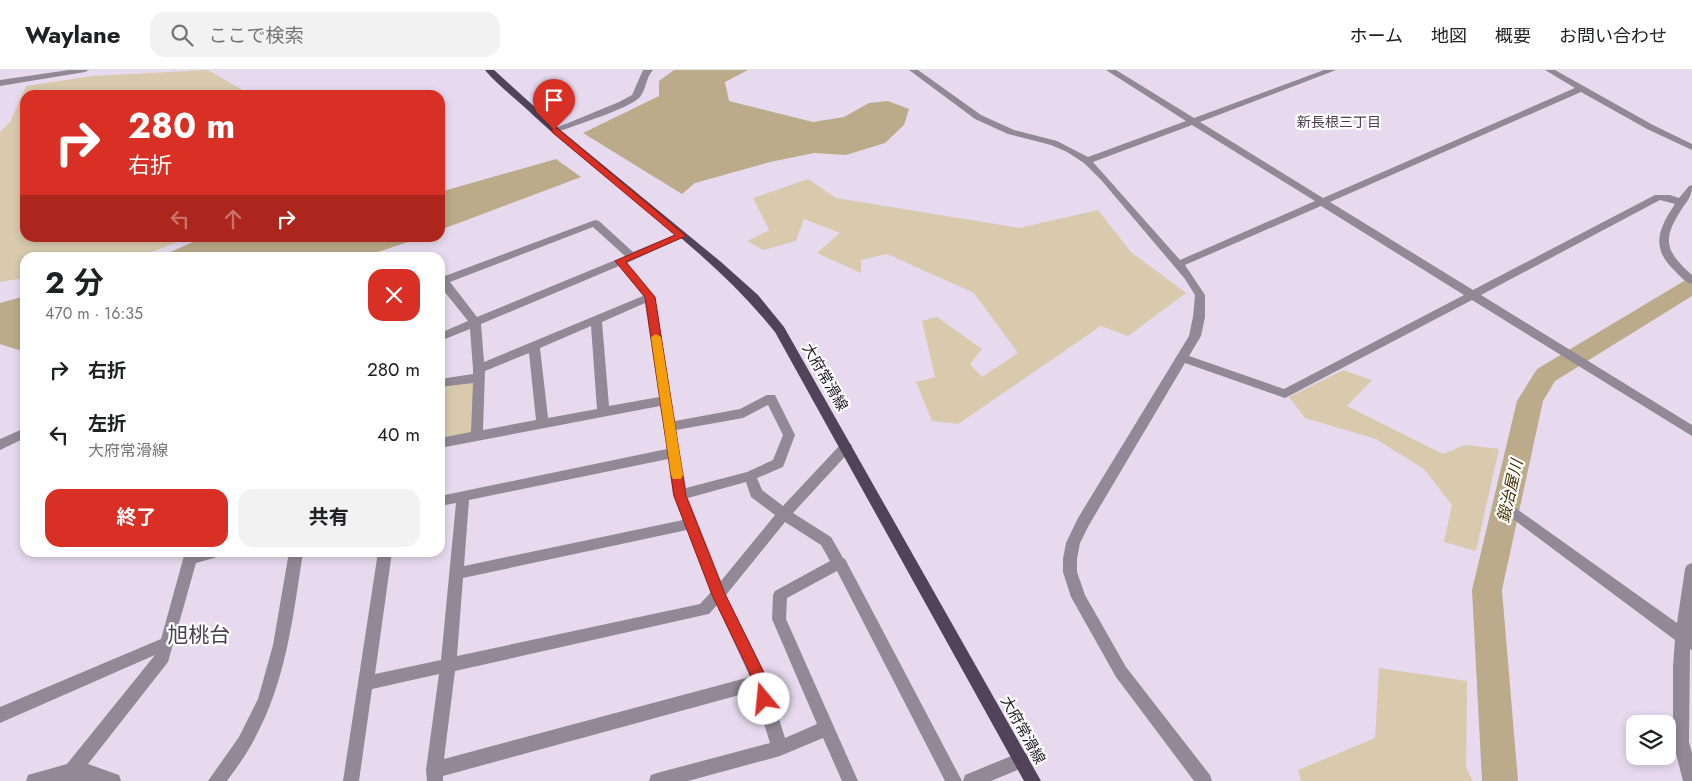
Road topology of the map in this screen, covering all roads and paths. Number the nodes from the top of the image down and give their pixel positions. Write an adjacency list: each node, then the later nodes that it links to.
1 (85, 70): 8 (street)
2 (489, 70): 11 (main road, 大府常滑線)
3 (649, 70): 11 (street)
4 (913, 70): 13 (street)
5 (1110, 70): 10 (street)
6 (1332, 70): 10 (street)
7 (1549, 70): 9 (street)
8 (0, 83)
9 (1583, 88): 12 (street); 15 (street)
10 (1193, 122): 13 (street); 15 (street)
11 (554, 130): 17 (main road, 大府常滑線)
12 (1692, 147)
13 (1087, 161): 20 (street)
14 (1692, 188): 16 (street)
15 (1324, 202): 20 (street); 24 (street)
16 (1680, 202): 22 (street); 24 (street)
17 (681, 236): 18 (street); 42 (main road, 大府常滑線)
18 (631, 256): 19 (street); 21 (street)
19 (620, 261): 25 (street); 27 (street)
20 (1179, 264): 30 (street)
21 (445, 279)
22 (1691, 280)
23 (445, 285): 27 (street)
24 (1472, 295): 30 (street); 37 (street)
25 (650, 297): 26 (street); 33 (street)
26 (596, 320): 29 (street); 34 (street)
27 (475, 322): 28 (street); 31 (street)
28 (445, 335)
29 (534, 346): 31 (street); 35 (street)
30 (1181, 357): 78 (street)
31 (478, 374): 32 (street); 39 (street)
32 (445, 382)
33 (666, 400): 34 (street); 36 (street)
34 (603, 411): 35 (street)
35 (542, 422): 39 (street)
36 (671, 426): 43 (street); 44 (street)
37 (1692, 431)
38 (20, 435): 41 (street)
39 (477, 435): 40 (street)
40 (445, 442)
41 (0, 445)
42 (846, 446): 49 (street); 66 (main road, 大府常滑線)
43 (673, 453): 45 (street); 46 (street)
44 (750, 476): 45 (street); 49 (street)
45 (680, 496): 50 (street)
46 (463, 497): 47 (street); 56 (street)
47 (445, 500)
48 (1514, 512): 58 (street)
49 (784, 515): 54 (street); 57 (street)
50 (691, 524): 56 (street); 57 (street)
51 (191, 557): 59 (street)
52 (295, 557): 71 (street)
53 (384, 557): 62 (street)
54 (836, 559)
55 (1692, 569): 58 (street)
56 (455, 574): 60 (street)
57 (719, 595): 60 (street); 61 (street)
58 (1688, 640): 79 (street)
59 (166, 643): 63 (street); 67 (street)
60 (448, 666): 62 (street); 68 (street)
61 (759, 682): 65 (street); 68 (street)
62 (367, 683): 72 (street)
63 (0, 715)
64 (826, 728): 65 (street); 74 (street); 75 (street)
65 (780, 748): 73 (street)
66 (1021, 760): 76 (street); 77 (main road, 大府常滑線)
67 (73, 770): 69 (street); 70 (street)
68 (434, 776)
69 (34, 781)
70 (113, 781)
71 (216, 781)
72 (351, 781)
73 (657, 781)
74 (850, 781)
75 (954, 781)
76 (971, 781)
77 (1033, 781)
78 (1204, 781)
79 (1692, 781)

